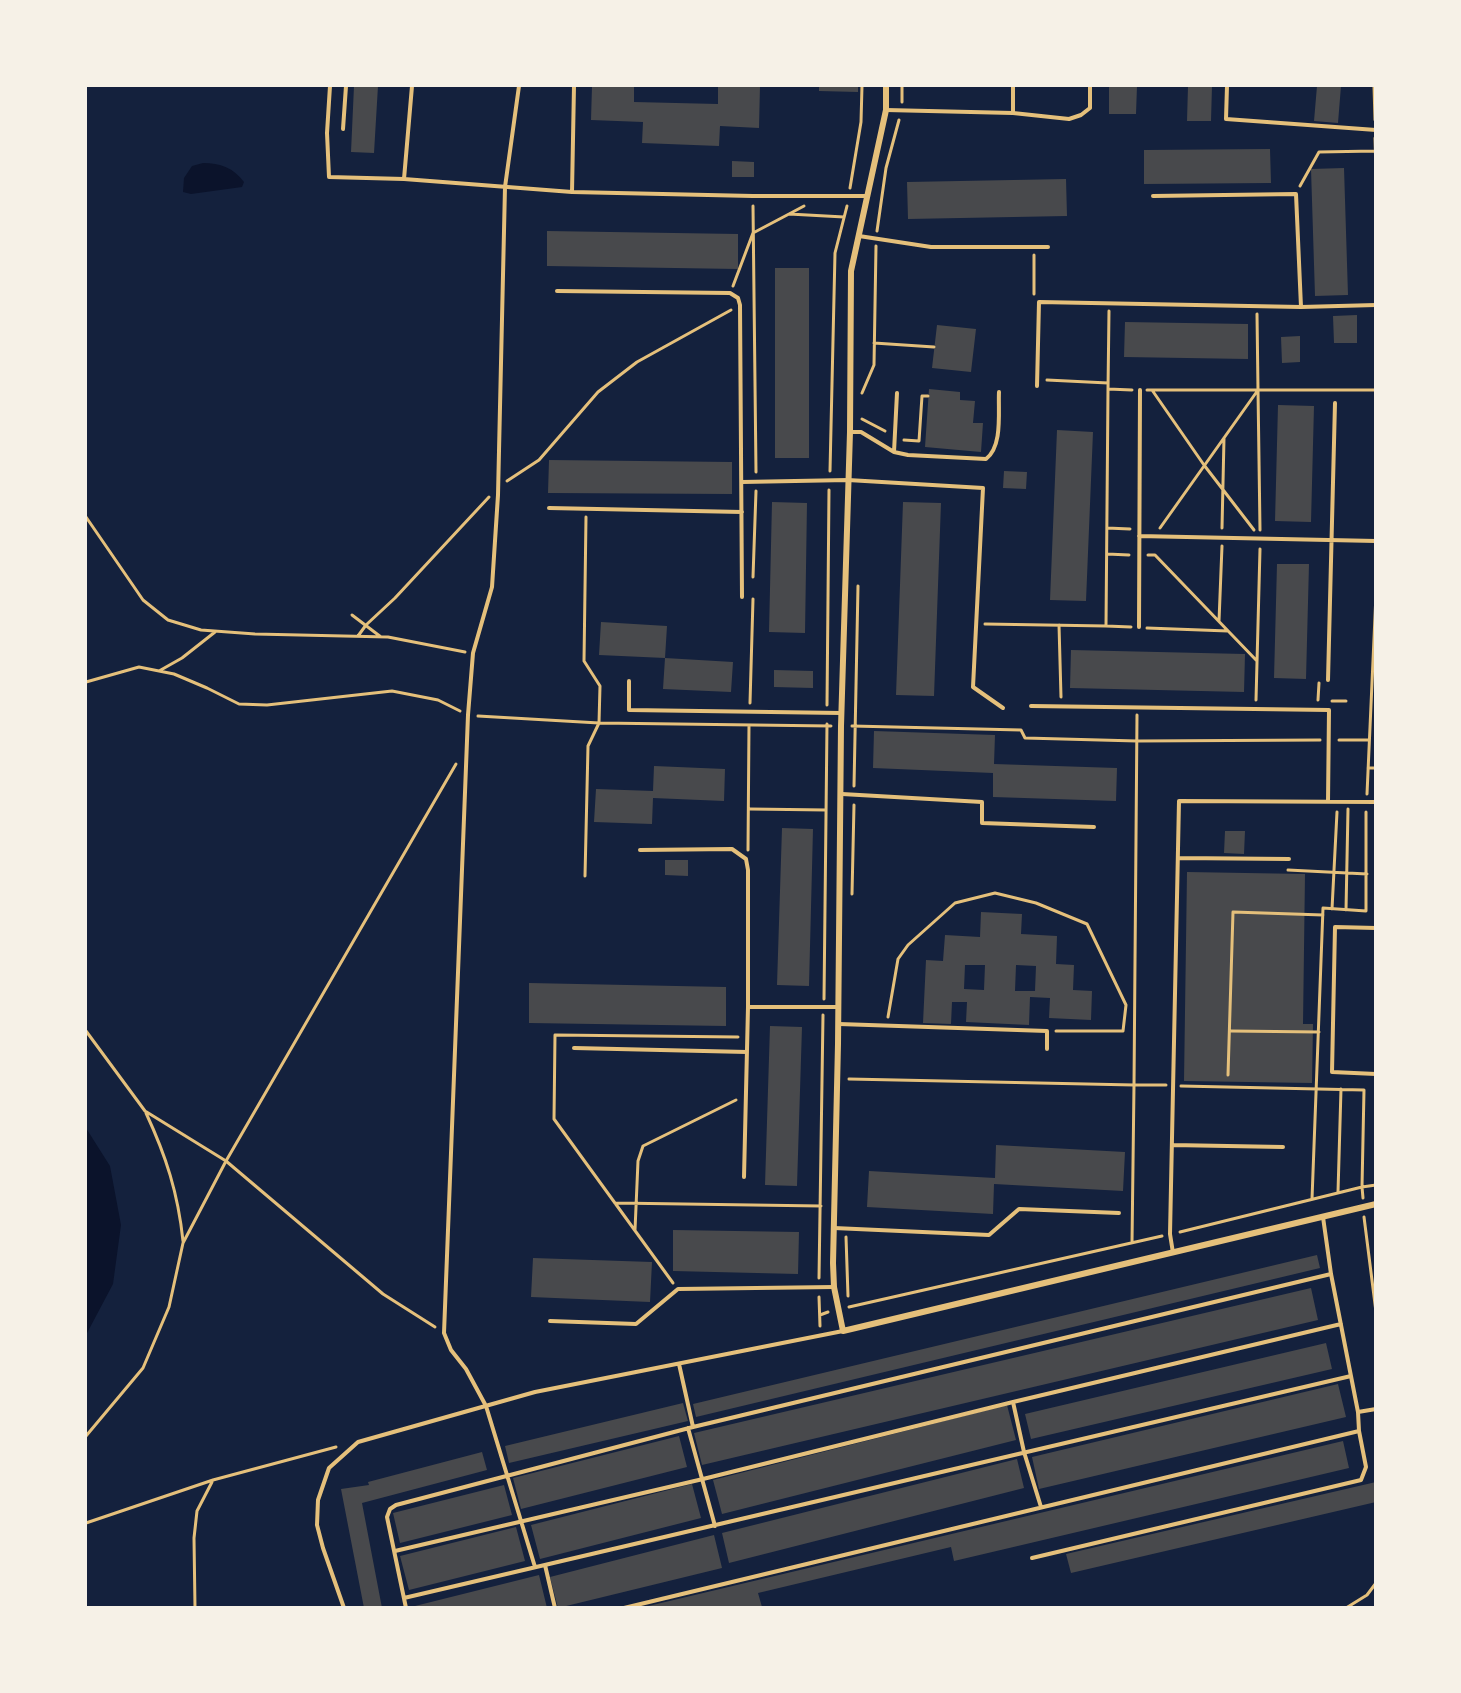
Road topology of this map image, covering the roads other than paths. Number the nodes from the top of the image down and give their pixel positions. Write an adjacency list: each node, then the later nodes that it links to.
1 (330, 86): 14 (lane)
2 (346, 86): 12 (lane)
3 (412, 86): 14 (lane)
4 (519, 86): 15 (lane)
5 (574, 86): 16 (lane)
6 (886, 86): 10 (street)
7 (1013, 86): 11 (lane)
8 (1090, 86): 11 (lane)
9 (1227, 86): 13 (lane)
10 (885, 110): 11 (lane); 17 (street)
11 (1013, 113)
12 (343, 129)
13 (1376, 130)
14 (404, 179): 15 (lane)
15 (506, 187): 16 (lane); 76 (lane)
16 (572, 192): 17 (lane)
17 (867, 195): 19 (street)
18 (1153, 196): 23 (lane)
19 (858, 236): 20 (lane); 29 (street)
20 (1048, 247)
21 (557, 291): 32 (lane)
22 (1376, 305): 23 (lane)
23 (1301, 307): 24 (lane)
24 (1037, 386)
25 (1140, 390): 35 (lane)
26 (999, 392): 30 (lane)
27 (897, 393): 30 (lane)
28 (1335, 403): 36 (lane)
29 (850, 432): 30 (lane); 31 (street)
30 (894, 452)
31 (848, 480): 32 (lane); 43 (lane); 44 (street)
32 (742, 482): 34 (lane)
33 (549, 508): 34 (lane)
34 (742, 512): 38 (lane)
35 (1139, 536): 36 (lane); 39 (lane)
36 (1332, 540): 37 (lane); 40 (lane)
37 (1376, 541)
38 (742, 597)
39 (1139, 627)
40 (1328, 680)
41 (629, 681): 44 (lane)
42 (1031, 706): 46 (lane)
43 (1003, 708)
44 (842, 712): 45 (street)
45 (842, 794): 48 (lane); 54 (street)
46 (1328, 802): 47 (lane); 50 (lane)
47 (1376, 802)
48 (1094, 827)
49 (640, 849): 53 (lane)
50 (1178, 858): 51 (lane); 60 (lane)
51 (1288, 859)
52 (1376, 928): 59 (lane)
53 (748, 1007): 54 (lane); 58 (lane)
54 (839, 1007): 55 (street)
55 (838, 1024): 57 (lane); 66 (street)
56 (574, 1048): 58 (lane)
57 (1047, 1049)
58 (747, 1052): 62 (lane)
59 (1376, 1074)
60 (1172, 1145): 61 (lane); 67 (lane)
61 (1283, 1147)
62 (744, 1177)
63 (1376, 1204): 65 (street)
64 (1119, 1213): 66 (lane)
65 (1323, 1217): 67 (street); 68 (lane)
66 (834, 1228): 69 (street)
67 (1173, 1253): 72 (street)
68 (1331, 1274): 71 (lane); 79 (lane)
69 (834, 1287): 70 (lane); 72 (street)
70 (550, 1321)
71 (1341, 1324): 74 (lane); 75 (lane)
72 (843, 1331): 73 (lane)
73 (679, 1364): 76 (lane); 79 (lane)
74 (1351, 1376): 78 (lane); 81 (lane)
75 (1013, 1402): 81 (lane); 83 (lane)
76 (486, 1406): 82 (lane); 92 (lane)
77 (1376, 1409): 78 (lane)
78 (1358, 1412): 80 (lane)
79 (691, 1427): 82 (lane); 83 (lane)
80 (1359, 1431): 84 (lane); 88 (lane)
81 (1024, 1452): 84 (lane); 86 (lane)
82 (507, 1475): 85 (lane); 87 (lane)
83 (702, 1479): 85 (lane); 86 (lane)
84 (1041, 1507): 95 (lane)
85 (521, 1521): 87 (lane); 90 (lane)
86 (715, 1526): 89 (lane)
87 (395, 1551): 91 (lane)
88 (1032, 1558)
89 (545, 1565): 90 (lane); 94 (lane)
90 (535, 1567): 91 (lane)
91 (404, 1598): 93 (lane)
92 (344, 1608)
93 (406, 1608)
94 (555, 1608)
95 (624, 1608)

